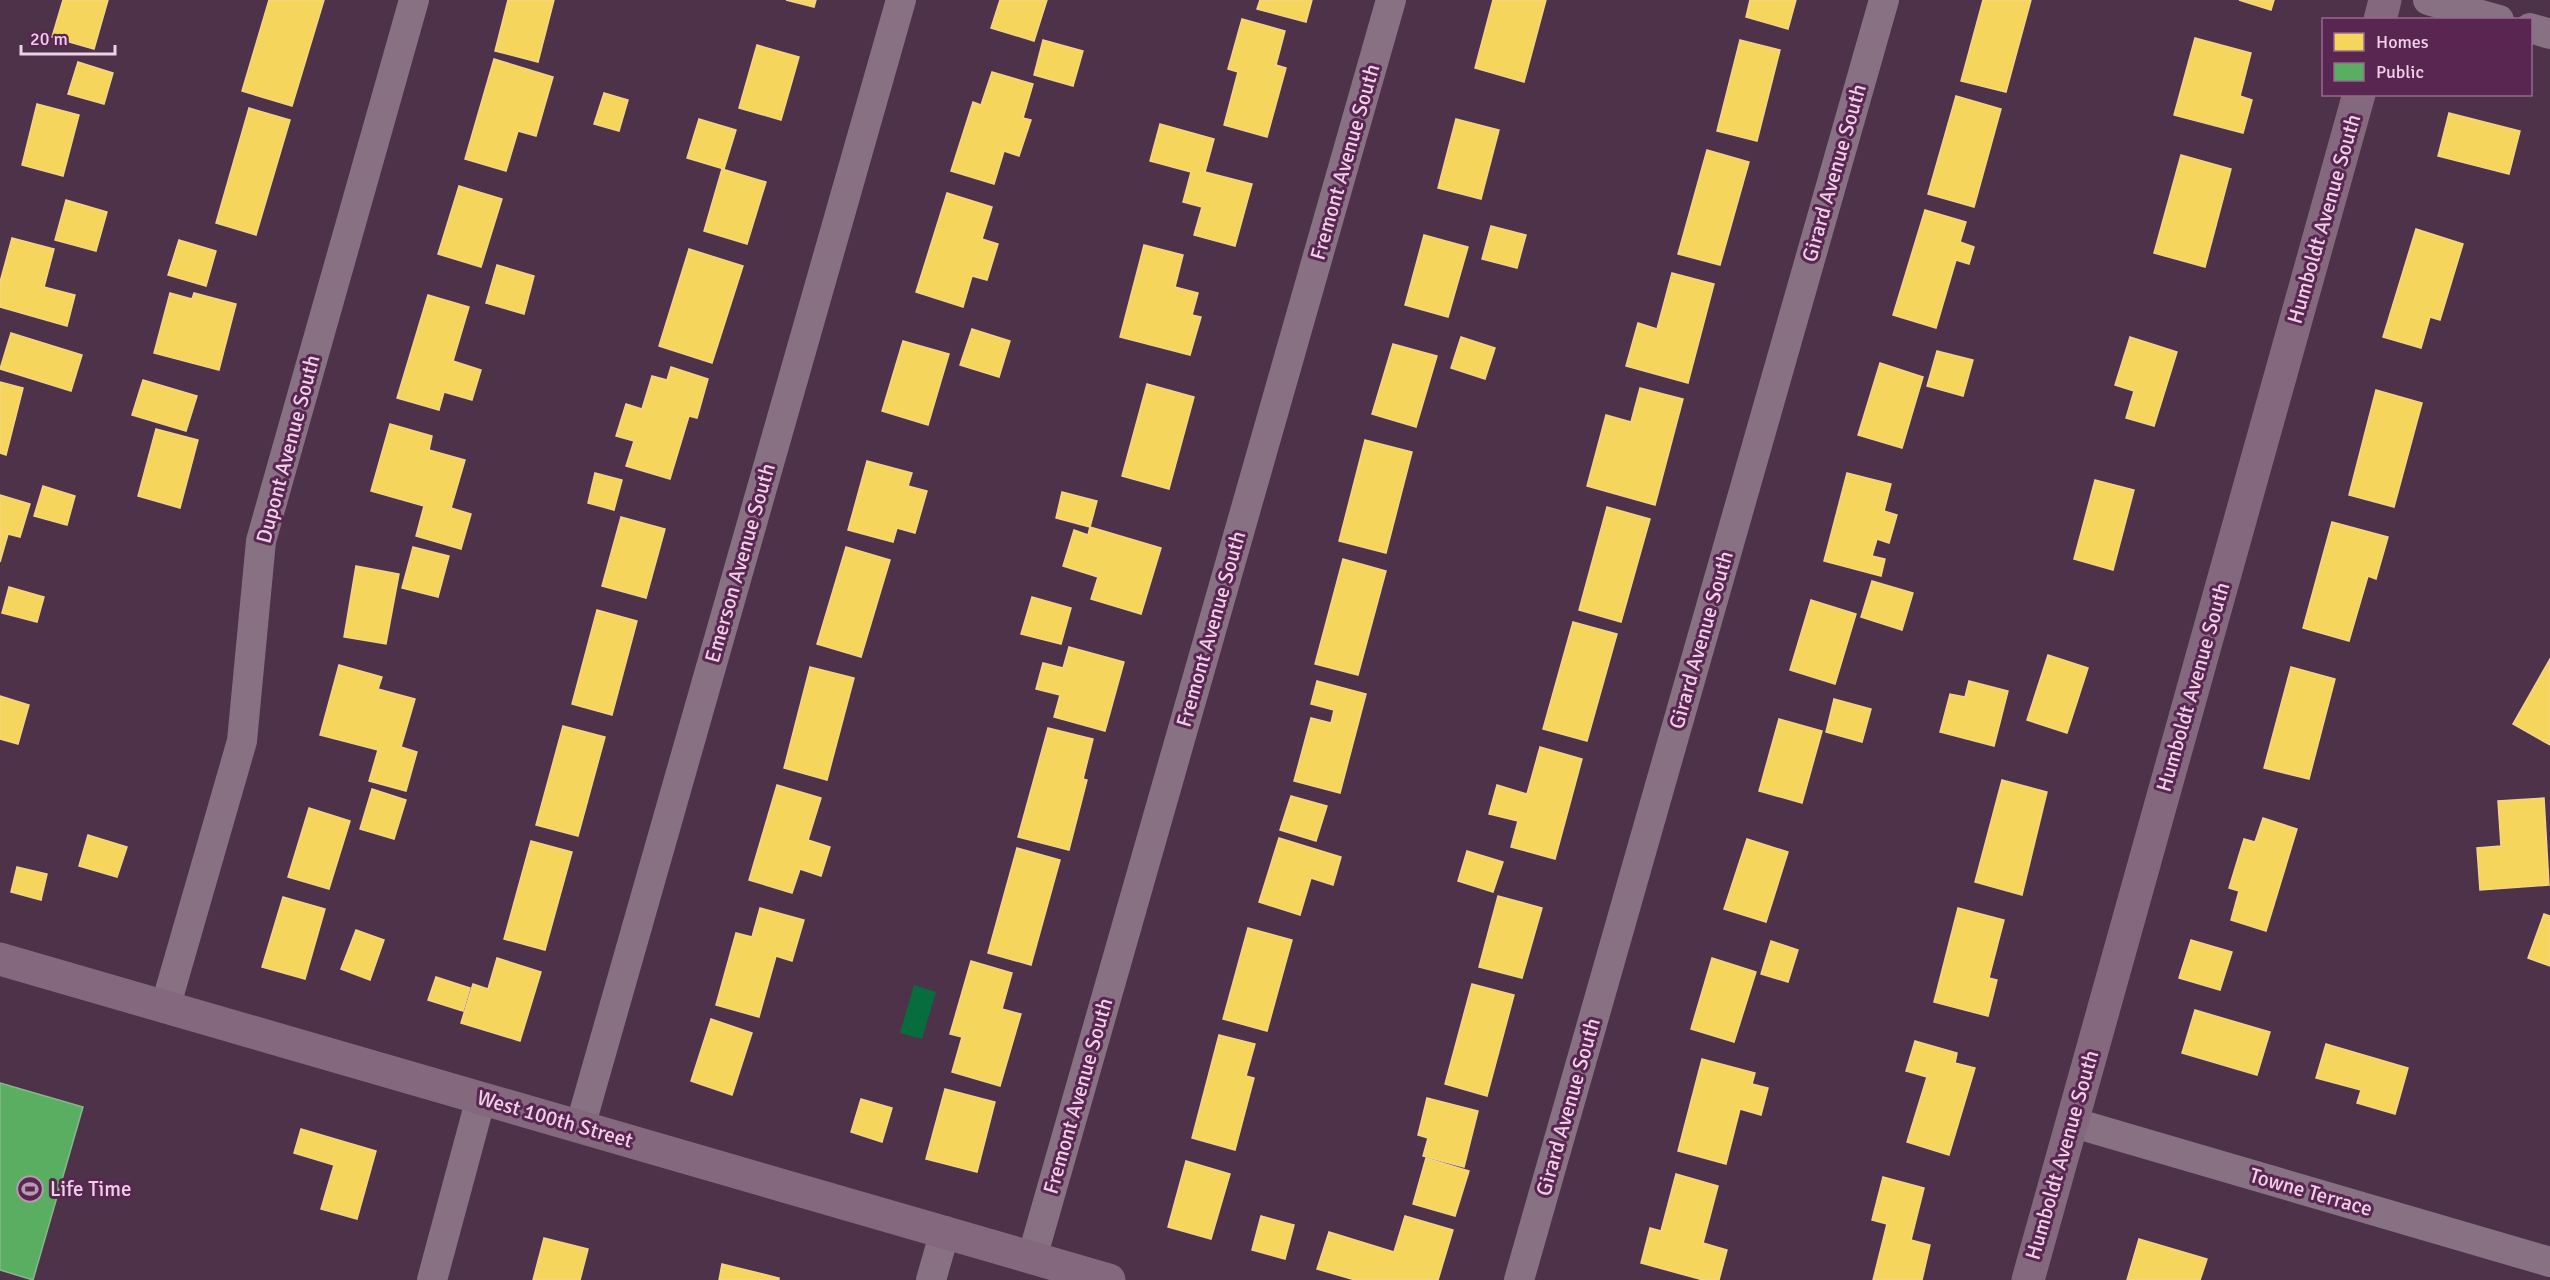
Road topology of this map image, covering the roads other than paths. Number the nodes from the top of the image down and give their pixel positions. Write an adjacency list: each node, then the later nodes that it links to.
1 (414, 0): 13 (street, Dupont Avenue South)
2 (901, 0): 16 (street, Emerson Avenue South)
3 (1391, 0): 18 (street, Fremont Avenue South)
4 (1884, 0): 23 (street, Girard Avenue South)
5 (2385, 0): 7 (street)
6 (2428, 0): 8 (street)
7 (2380, 18)
8 (2492, 18)
9 (2532, 29): 10 (street)
10 (2550, 34)
11 (2358, 96): 15 (street, Humboldt Avenue South)
12 (0, 959): 13 (street, West 100th Street)
13 (165, 1008): 14 (street, West 100th Street)
14 (481, 1098): 16 (street, West 100th Street); 20 (street)
15 (2071, 1122): 19 (street, Towne Terrace); 24 (street, Humboldt Avenue South)
16 (580, 1126): 17 (street, West 100th Street)
17 (945, 1231): 18 (street, West 100th Street); 21 (street)
18 (1032, 1258): 22 (street, West 100th Street)
19 (2550, 1262)
20 (432, 1280)
21 (931, 1280)
22 (1109, 1280)
23 (1519, 1280)
24 (2028, 1280)

